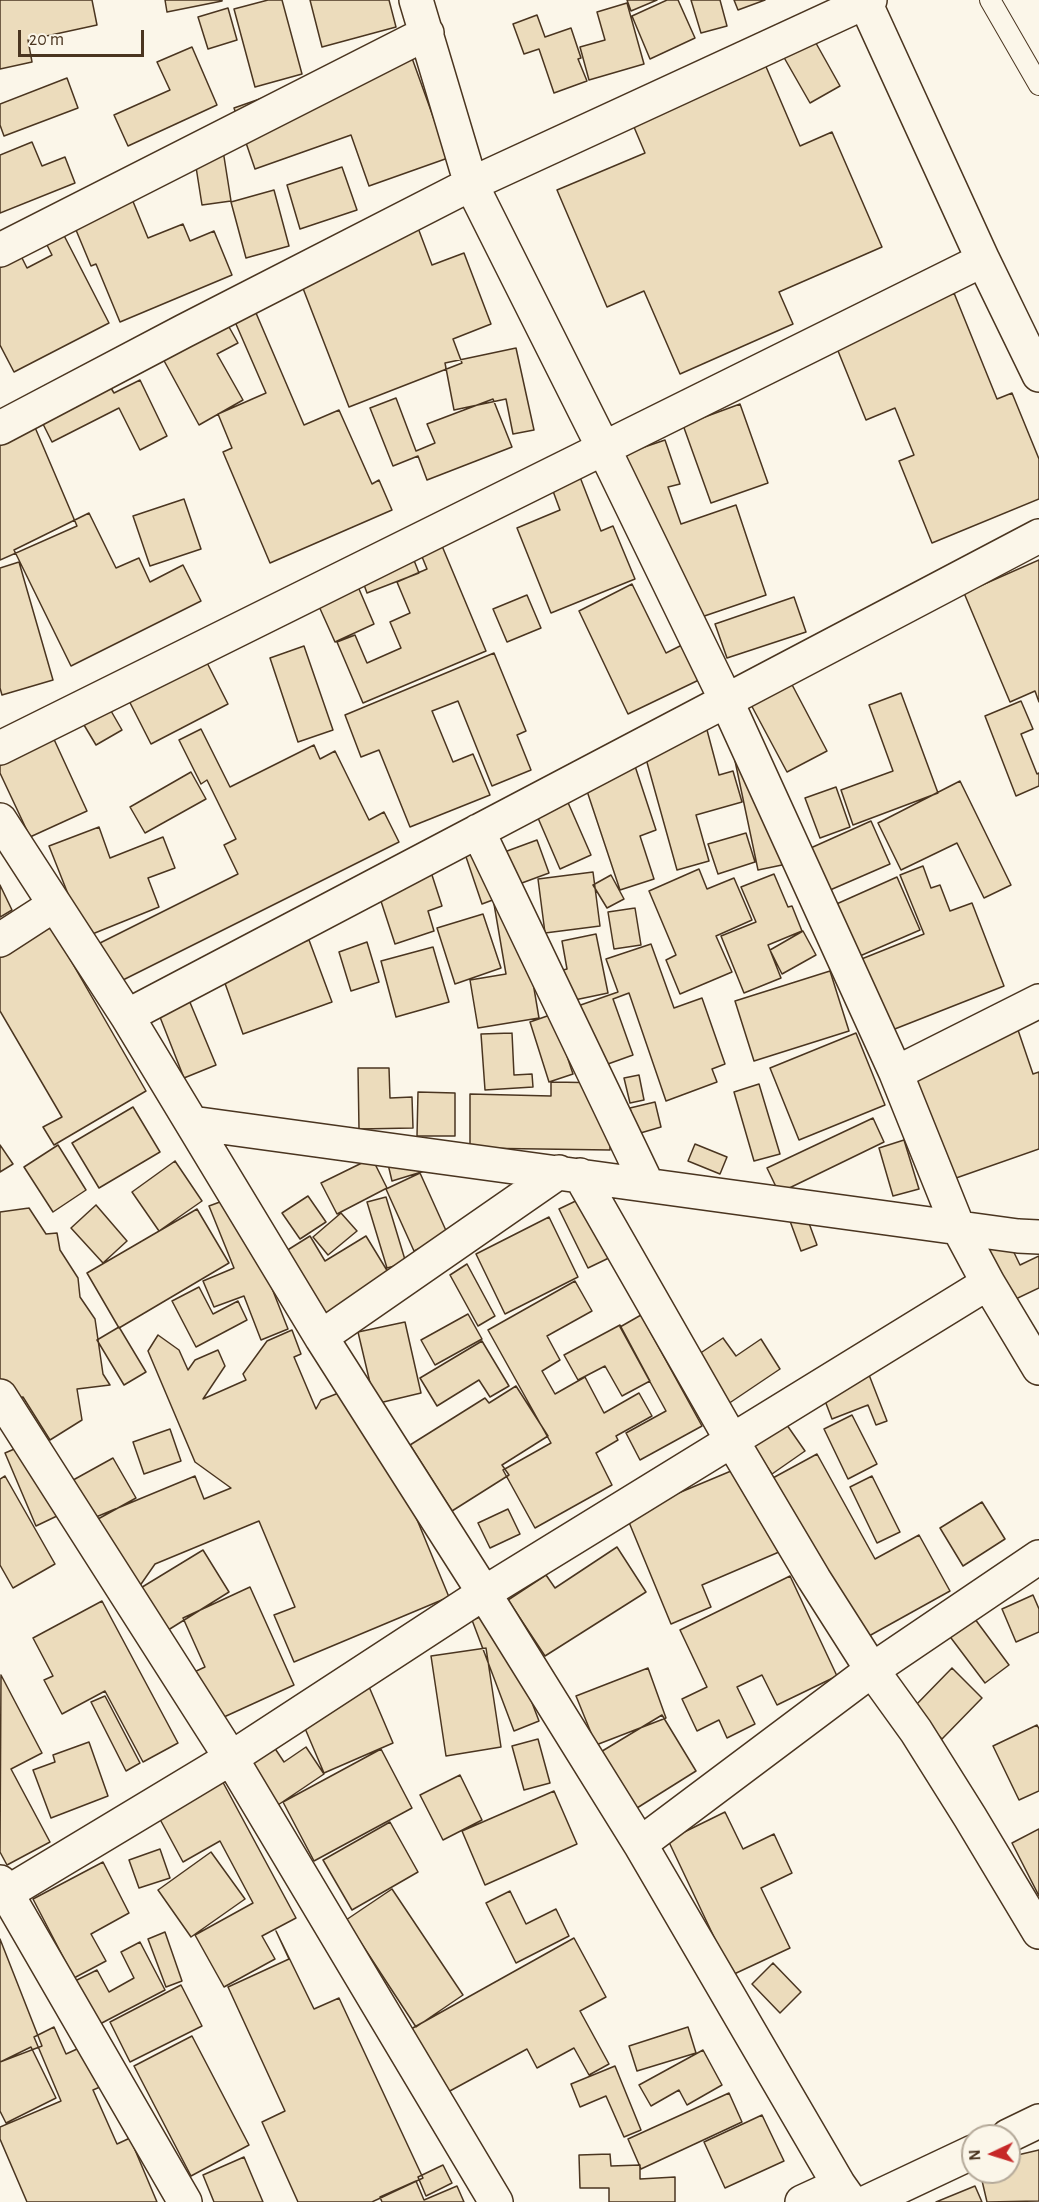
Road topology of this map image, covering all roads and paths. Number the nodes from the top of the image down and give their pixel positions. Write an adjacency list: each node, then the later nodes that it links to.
1 (416, 0): 4 (street)
2 (990, 0): 5 (lane)
3 (866, 1): 6 (street); 8 (street)
4 (427, 33): 6 (street); 7 (street)
5 (1039, 85)
6 (471, 184): 10 (street); 11 (street)
7 (0, 250)
8 (983, 260): 9 (street); 11 (street)
9 (1039, 375)
10 (0, 428)
11 (603, 447): 13 (street); 14 (street)
12 (1039, 536): 13 (street)
13 (726, 700): 16 (street); 21 (street)
14 (0, 748)
15 (0, 820): 17 (street)
16 (478, 831): 20 (street); 24 (street)
17 (54, 905): 18 (street); 20 (street)
18 (0, 940)
19 (1039, 1001): 21 (street)
20 (127, 1016): 22 (street)
21 (896, 1073): 25 (street)
22 (192, 1123): 23 (street); 28 (street)
23 (570, 1173): 24 (street); 28 (street); 31 (street)
24 (647, 1184): 25 (street)
25 (958, 1227): 26 (street); 27 (street)
26 (1039, 1237)
27 (988, 1283): 29 (street); 31 (street)
28 (321, 1337): 33 (street)
29 (1039, 1368)
30 (0, 1396): 35 (street)
31 (731, 1439): 33 (street); 34 (street)
32 (1039, 1557): 34 (street)
33 (484, 1593): 35 (street); 36 (street)
34 (872, 1670): 36 (street); 38 (street)
35 (231, 1758): 37 (street); 44 (street)
36 (640, 1844): 42 (street)
37 (2, 1891): 43 (street)
38 (1039, 1932)
39 (1039, 2121): 40 (street)
40 (1021, 2130)
41 (961, 2158): 46 (street)
42 (845, 2194): 45 (street)
43 (185, 2202)
44 (496, 2202)
45 (802, 2202)
46 (867, 2202)

